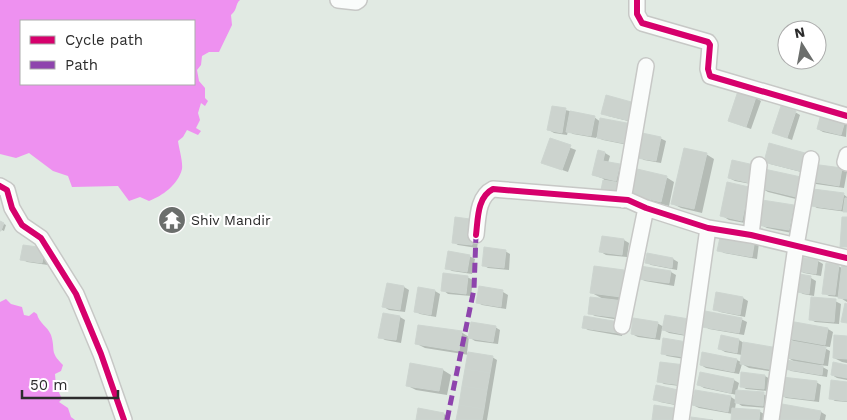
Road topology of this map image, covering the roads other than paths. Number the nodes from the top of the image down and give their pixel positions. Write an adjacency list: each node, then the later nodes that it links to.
1 (338, 0): 2 (street)
2 (360, 0)
3 (637, 0): 5 (street)
4 (646, 66): 11 (street)
5 (847, 116)
6 (847, 155): 8 (street)
7 (811, 159): 16 (street)
8 (847, 163)
9 (759, 164): 15 (street)
10 (0, 186): 19 (street)
11 (623, 200): 12 (street); 14 (street)
12 (646, 208): 13 (street); 18 (street)
13 (708, 228): 15 (street); 20 (street)
14 (476, 235)
15 (751, 235): 16 (street)
16 (796, 246): 17 (street); 21 (street)
17 (847, 258)
18 (622, 326)
19 (124, 420)
20 (681, 420)
21 (771, 420)

